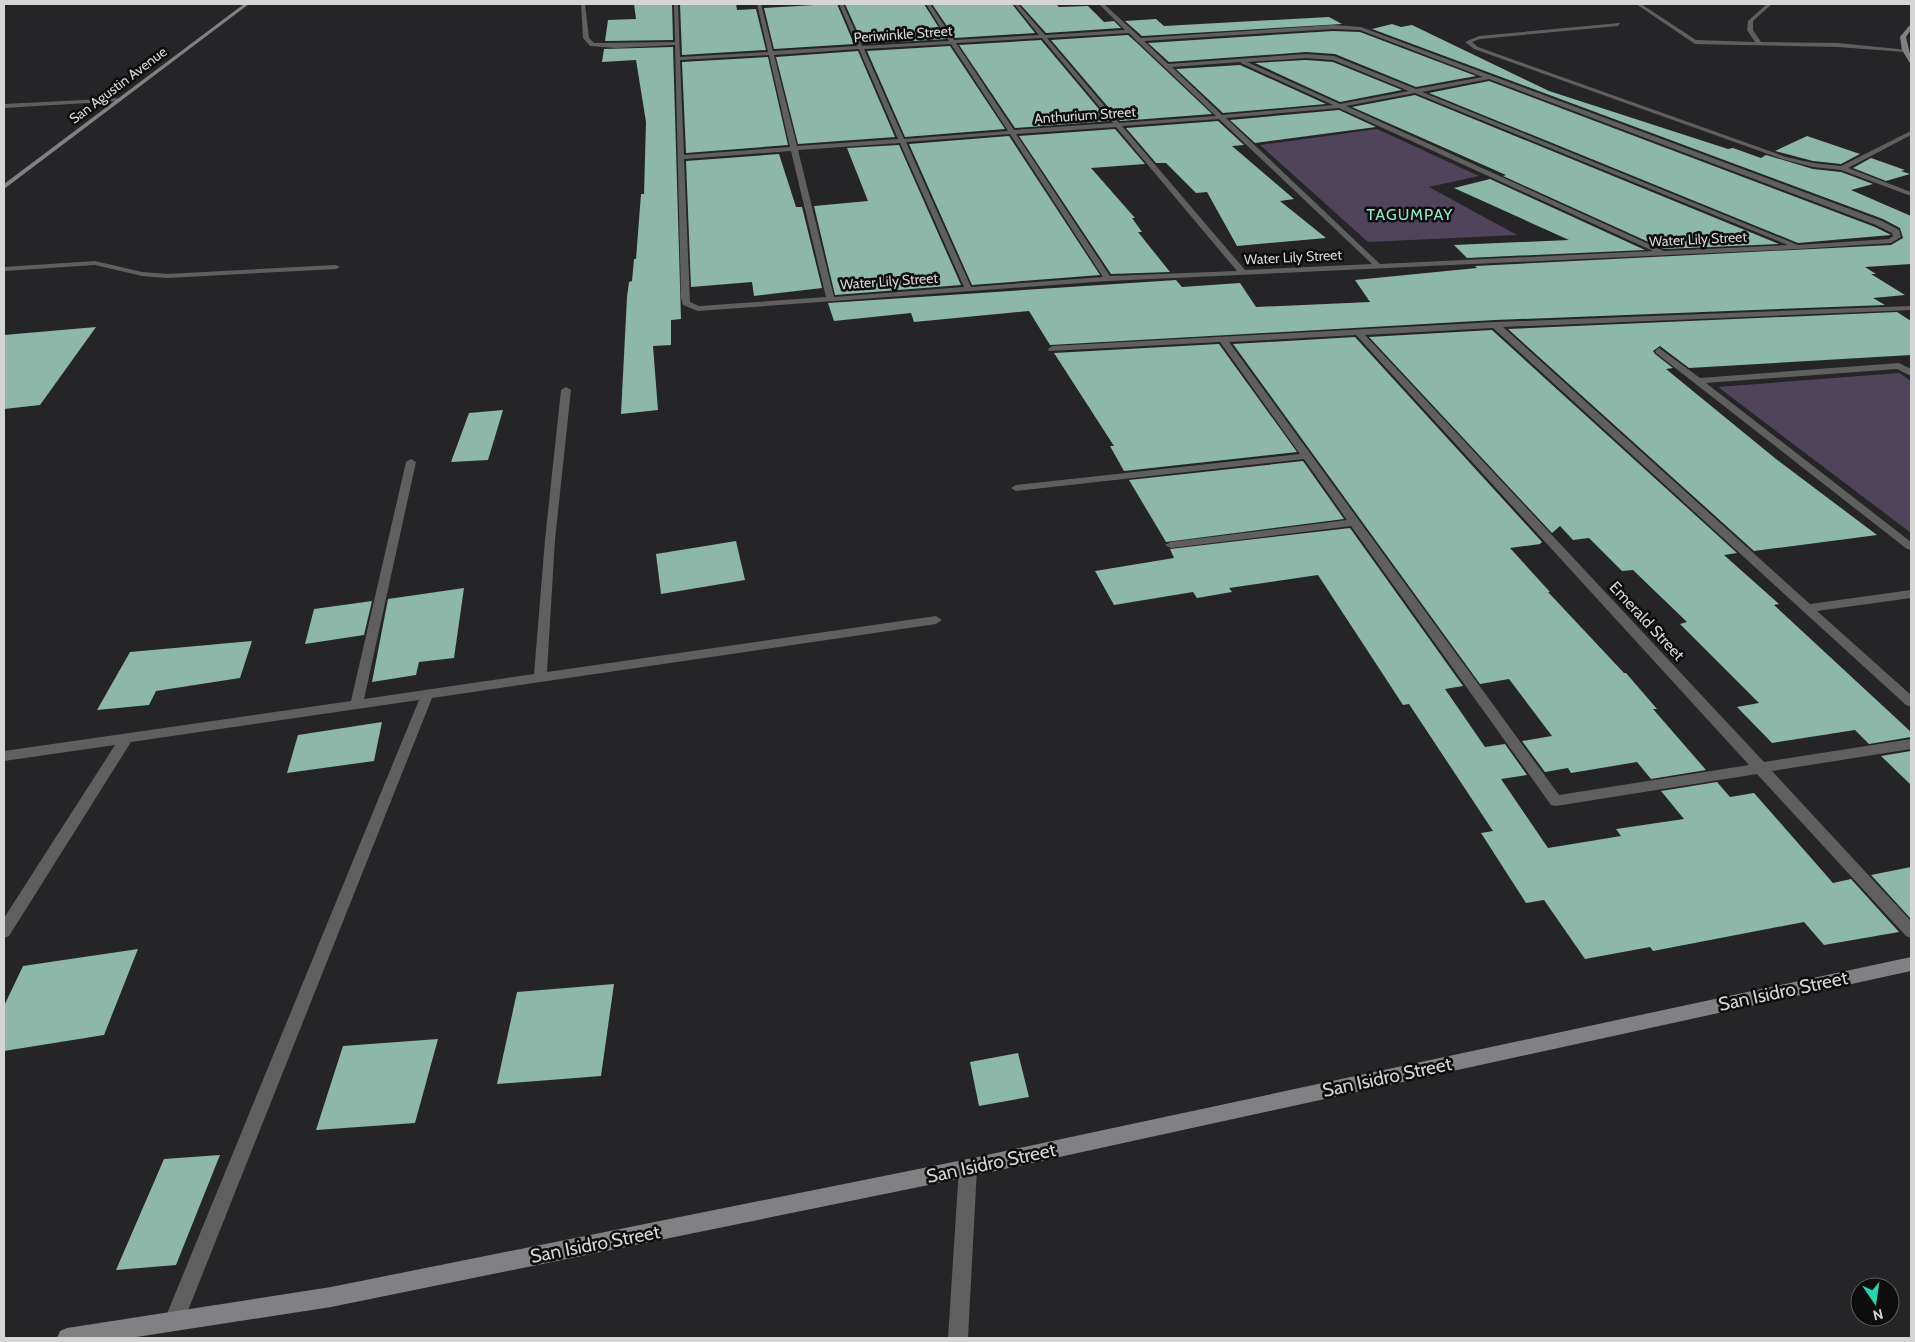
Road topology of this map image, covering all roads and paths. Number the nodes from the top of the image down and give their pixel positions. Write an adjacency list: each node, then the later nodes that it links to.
1 (247, 4): 28 (street, San Agustin Avenue)
2 (583, 4): 17 (street)
3 (676, 4): 17 (street)
4 (759, 4): 21 (street)
5 (841, 4): 19 (street)
6 (928, 4): 16 (street)
7 (1016, 4): 14 (street)
8 (1101, 4): 13 (street)
9 (1638, 4): 18 (street)
10 (1770, 4): 18 (street)
11 (1618, 24): 38 (street)
12 (1911, 26): 20 (street)
13 (1130, 31): 14 (street, Periwinkle Street); 15 (street)
14 (1045, 36): 16 (street, Periwinkle Street); 32 (street)
15 (1139, 40): 25 (street); 26 (street)
16 (954, 42): 19 (street, Periwinkle Street); 33 (street)
17 (677, 43): 22 (street)
18 (1759, 44): 20 (street)
19 (862, 48): 21 (street, Periwinkle Street); 35 (street)
20 (1905, 50): 24 (street)
21 (771, 54): 22 (street, Periwinkle Street); 36 (street)
22 (677, 59): 37 (street)
23 (1240, 61): 25 (street); 27 (street); 30 (street)
24 (1911, 63)
25 (1167, 66): 31 (street)
26 (1489, 77): 27 (street, Anthurium Street); 41 (street, Water Lily Street)
27 (1418, 92): 30 (street, Anthurium Street); 41 (street)
28 (121, 99): 29 (street); 39 (street, San Agustin Avenue)
29 (4, 106)
30 (1339, 106): 31 (street, Anthurium Street); 42 (street)
31 (1221, 117): 32 (street, Anthurium Street); 43 (street)
32 (1119, 125): 33 (street, Anthurium Street); 46 (street)
33 (1012, 132): 35 (street, Anthurium Street); 47 (street)
34 (1910, 135): 38 (street)
35 (904, 140): 36 (street, Anthurium Street); 48 (street)
36 (793, 149): 37 (street, Anthurium Street); 49 (street)
37 (680, 157): 49 (street, Water Lily Street)
38 (1842, 168): 40 (street)
39 (4, 187)
40 (1911, 194)
41 (1798, 247): 42 (street, Water Lily Street)
42 (1664, 253): 43 (street, Water Lily Street)
43 (1378, 266): 46 (street, Water Lily Street)
44 (336, 267): 45 (street)
45 (4, 269)
46 (1242, 272): 47 (street, Water Lily Street)
47 (1108, 279): 48 (street, Water Lily Street)
48 (968, 288): 49 (street, Water Lily Street)
49 (830, 298)
50 (1911, 308): 51 (street)
51 (1495, 325): 52 (street); 66 (street)
52 (1359, 332): 53 (street); 75 (street, Emerald Street)
53 (1223, 340): 54 (street); 59 (street)
54 (1052, 349)
55 (1659, 351): 57 (street)
56 (1911, 373): 57 (street)
57 (1697, 380): 64 (street)
58 (566, 390): 68 (street)
59 (1307, 456): 61 (street); 62 (street)
60 (411, 462): 71 (street)
61 (1016, 488)
62 (1354, 522): 63 (street); 75 (street)
63 (1171, 545)
64 (1911, 547)
65 (1911, 594): 66 (street)
66 (1808, 608): 70 (street)
67 (936, 620): 68 (street)
68 (540, 678): 69 (street)
69 (427, 695): 71 (street); 80 (street)
70 (1911, 702)
71 (356, 705): 72 (street)
72 (126, 739): 74 (street); 76 (street)
73 (1911, 744): 75 (street)
74 (4, 756)
75 (1761, 768): 77 (street, Emerald Street)
76 (4, 931)
77 (1911, 931)
78 (1911, 964): 79 (street, San Isidro Street)
79 (968, 1168): 80 (street, San Isidro Street); 82 (street)
80 (174, 1321): 81 (street, San Isidro Street)
81 (67, 1338)
82 (958, 1338)

